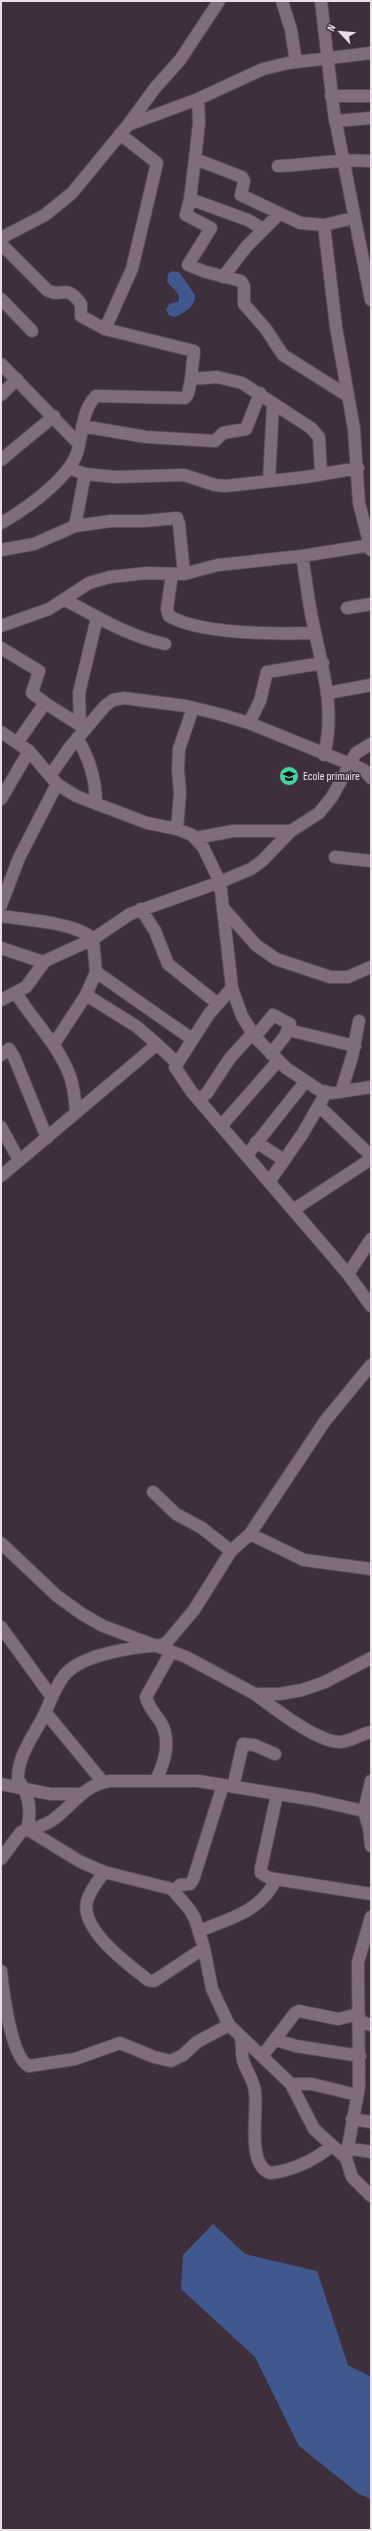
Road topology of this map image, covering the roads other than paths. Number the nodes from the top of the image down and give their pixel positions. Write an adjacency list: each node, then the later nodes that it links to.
1 (219, 1): 12 (street)
2 (282, 1): 6 (street)
3 (321, 1): 5 (street)
4 (371, 53): 5 (street)
5 (327, 59): 6 (street); 7 (street)
6 (296, 62): 9 (street)
7 (331, 96): 8 (street); 11 (street)
8 (371, 96)
9 (198, 99): 12 (street); 13 (street)
10 (371, 118): 11 (street)
11 (336, 121): 14 (street)
12 (124, 130): 22 (street); 28 (street)
13 (195, 159): 17 (street); 18 (street)
14 (343, 160): 15 (street); 16 (street); 19 (street)
15 (371, 161)
16 (278, 166)
17 (190, 199): 21 (street); 25 (street)
18 (279, 214): 20 (street); 21 (street)
19 (353, 218): 20 (street); 24 (street)
20 (324, 225): 35 (street)
21 (263, 229): 25 (street)
22 (1, 238)
23 (1, 244): 28 (street)
24 (366, 247): 27 (street)
25 (223, 277): 35 (street)
26 (1, 299): 29 (street)
27 (371, 300)
28 (105, 329): 32 (street)
29 (32, 331)
30 (1, 364): 31 (street)
31 (17, 379): 34 (street); 37 (street)
32 (191, 380): 33 (street); 38 (street)
33 (260, 393): 36 (street); 38 (street)
34 (1, 395)
35 (348, 396): 42 (street)
36 (273, 404): 44 (street); 45 (street)
37 (54, 416): 39 (street); 40 (street)
38 (82, 426): 39 (street)
39 (79, 444): 41 (street)
40 (1, 460)
41 (69, 468): 43 (street); 46 (street)
42 (358, 468): 44 (street); 48 (street)
43 (85, 474): 45 (street); 47 (street)
44 (321, 474): 45 (street)
45 (269, 481)
46 (1, 522)
47 (75, 526): 49 (street); 51 (street)
48 (371, 547): 50 (street)
49 (1, 550)
50 (302, 556): 51 (street); 57 (street)
51 (178, 574): 52 (street); 57 (street)
52 (65, 600): 55 (street); 56 (street)
53 (371, 604): 54 (street)
54 (347, 608)
55 (97, 618): 58 (street); 66 (street)
56 (1, 626)
57 (315, 633): 60 (street)
58 (164, 644)
59 (1, 648): 63 (street)
60 (323, 663): 62 (street); 65 (street)
61 (371, 684): 62 (street)
62 (328, 693): 72 (street)
63 (45, 703): 66 (street); 69 (street)
64 (193, 708): 65 (street); 66 (street); 78 (street)
65 (249, 723): 72 (street)
66 (83, 727): 68 (street)
67 (1, 732): 69 (street)
68 (77, 738): 75 (street); 77 (street)
69 (17, 743): 71 (street)
70 (371, 744): 73 (street)
71 (29, 751): 75 (street); 76 (street)
72 (324, 755): 73 (street)
73 (349, 764): 74 (street); 79 (street)
74 (371, 778)
75 (54, 780): 77 (street); 84 (street)
76 (1, 799)
77 (96, 804): 78 (street)
78 (177, 829): 80 (street)
79 (291, 831): 80 (street); 83 (street)
80 (196, 838): 83 (street)
81 (335, 857): 82 (street)
82 (371, 861)
83 (220, 882): 85 (street); 86 (street)
84 (1, 905)
85 (141, 909): 88 (street); 97 (street)
86 (224, 909): 91 (street); 93 (street)
87 (1, 916): 88 (street)
88 (93, 939): 90 (street); 92 (street)
89 (1, 948): 90 (street)
90 (43, 962): 94 (street)
91 (371, 967)
92 (96, 972): 95 (street); 101 (street)
93 (232, 988): 97 (street); 100 (street)
94 (16, 993): 96 (street); 102 (street)
95 (86, 995): 102 (street); 103 (street)
96 (1, 1000)
97 (218, 1004): 101 (street)
98 (359, 1021): 104 (street)
99 (288, 1030): 100 (street); 104 (street); 106 (street)
100 (254, 1035): 106 (street); 112 (street)
101 (192, 1039): 107 (street)
102 (54, 1044): 114 (street)
103 (158, 1045): 107 (street); 114 (street)
104 (355, 1046): 110 (street)
105 (1, 1055): 117 (street)
106 (274, 1057): 108 (street); 115 (street)
107 (177, 1063): 112 (street)
108 (305, 1082): 111 (street); 118 (street)
109 (371, 1087): 110 (street)
110 (341, 1092): 111 (street)
111 (326, 1093): 113 (street)
112 (199, 1100): 115 (street)
113 (320, 1107): 120 (street); 122 (street)
114 (76, 1112): 117 (street)
115 (221, 1126): 119 (street)
116 (1, 1127): 121 (street)
117 (47, 1138): 121 (street)
118 (256, 1142): 119 (street); 122 (street)
119 (246, 1156): 125 (street)
120 (371, 1156)
121 (20, 1160): 124 (street)
122 (284, 1160): 125 (street)
123 (371, 1160): 126 (street)
124 (1, 1176)
125 (269, 1182): 126 (street)
126 (293, 1210): 128 (street)
127 (371, 1239): 128 (street)
128 (348, 1274): 129 (street)
129 (371, 1306)
130 (371, 1365): 132 (street)
131 (153, 1492): 134 (street)
132 (250, 1534): 134 (street); 135 (street)
133 (1, 1543): 137 (street)
134 (232, 1551): 137 (street)
135 (371, 1569)
136 (1, 1627): 141 (street)
137 (151, 1646): 138 (street); 141 (street)
138 (171, 1652): 140 (street); 145 (street)
139 (371, 1658): 140 (street)
140 (255, 1694): 143 (street)
141 (51, 1696): 142 (street)
142 (46, 1713): 147 (street); 150 (street)
143 (371, 1732)
144 (275, 1754): 149 (street)
145 (156, 1780): 147 (street); 149 (street)
146 (371, 1781): 153 (street)
147 (103, 1782): 151 (street)
148 (1, 1784): 150 (street)
149 (228, 1786): 152 (street); 159 (street)
150 (26, 1789): 151 (street); 154 (street)
151 (81, 1794): 154 (street)
152 (277, 1795): 153 (street); 158 (street)
153 (368, 1821): 155 (street)
154 (26, 1829): 156 (street); 157 (street)
155 (371, 1846)
156 (1, 1859)
157 (104, 1872): 159 (street); 163 (street)
158 (276, 1880): 160 (street); 162 (street)
159 (175, 1890): 162 (street)
160 (371, 1894)
161 (371, 1917): 165 (street)
162 (199, 1931): 163 (street)
163 (204, 1948): 167 (street)
164 (1, 1971): 167 (street)
165 (365, 1984): 166 (street)
166 (359, 2018): 168 (street); 170 (street); 172 (street)
167 (228, 2025): 169 (street)
168 (371, 2025)
169 (241, 2039): 171 (street); 177 (street)
170 (276, 2040): 171 (street); 172 (street)
171 (263, 2055): 173 (street)
172 (360, 2056): 174 (street)
173 (291, 2084): 174 (street); 177 (street)
174 (357, 2095): 175 (street)
175 (352, 2118): 176 (street); 179 (street)
176 (371, 2122)
177 (332, 2146): 179 (street)
178 (371, 2152): 179 (street)
179 (346, 2153): 180 (street)
180 (371, 2196)

